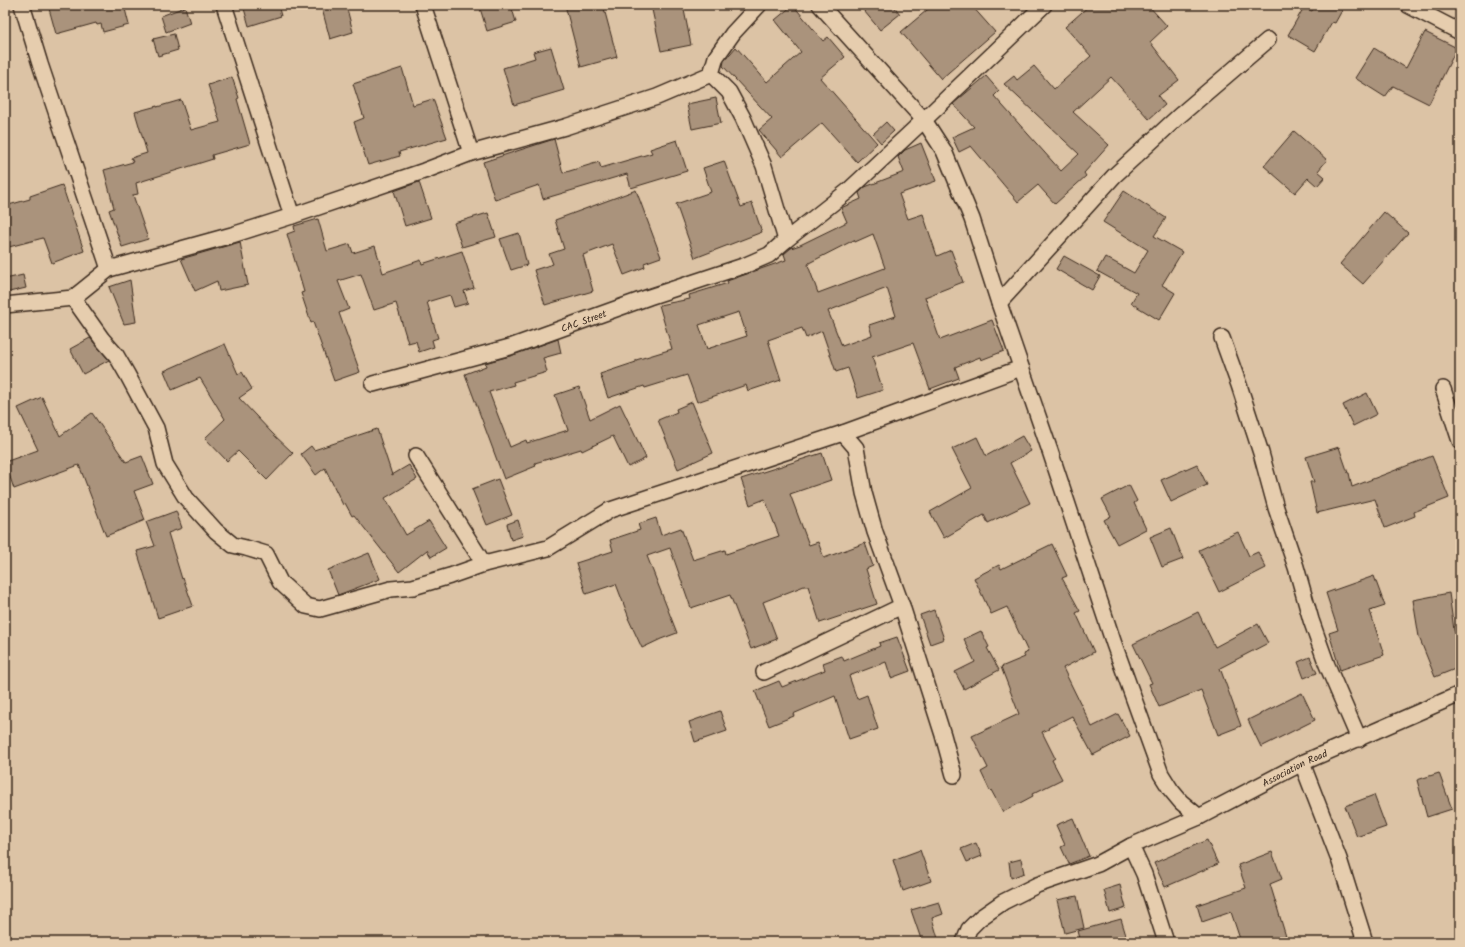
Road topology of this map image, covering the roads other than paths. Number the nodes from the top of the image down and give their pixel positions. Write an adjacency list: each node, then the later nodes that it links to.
1 (22, 5): 15 (street)
2 (224, 5): 13 (street)
3 (423, 5): 12 (street)
4 (758, 5): 10 (street)
5 (820, 5): 11 (street)
6 (1044, 5): 11 (street, CAC Street)
7 (1408, 5): 8 (street)
8 (1460, 32)
9 (1268, 40): 17 (street)
10 (711, 74): 12 (street); 14 (street)
11 (924, 120): 14 (street, CAC Street); 17 (street)
12 (471, 153): 13 (street)
13 (292, 216): 15 (street)
14 (786, 240): 21 (street, CAC Street)
15 (108, 269): 16 (street)
16 (73, 298): 18 (street); 26 (street)
17 (999, 303): 20 (street)
18 (5, 305)
19 (1222, 338): 30 (street)
20 (1021, 368): 23 (street); 33 (street)
21 (373, 384)
22 (1442, 389): 24 (street)
23 (843, 433): 26 (street); 27 (street)
24 (1460, 441)
25 (416, 456): 26 (street)
26 (484, 564)
27 (902, 606): 28 (street); 32 (street)
28 (764, 672)
29 (1460, 694): 30 (street, Association Road)
30 (1359, 738): 31 (street, Association Road)
31 (1302, 763): 33 (street, Association Road); 37 (street)
32 (954, 775)
33 (1199, 817): 34 (street, Association Road)
34 (1132, 846): 35 (street, Association Road); 36 (street)
35 (964, 942)
36 (1166, 942)
37 (1365, 942)

